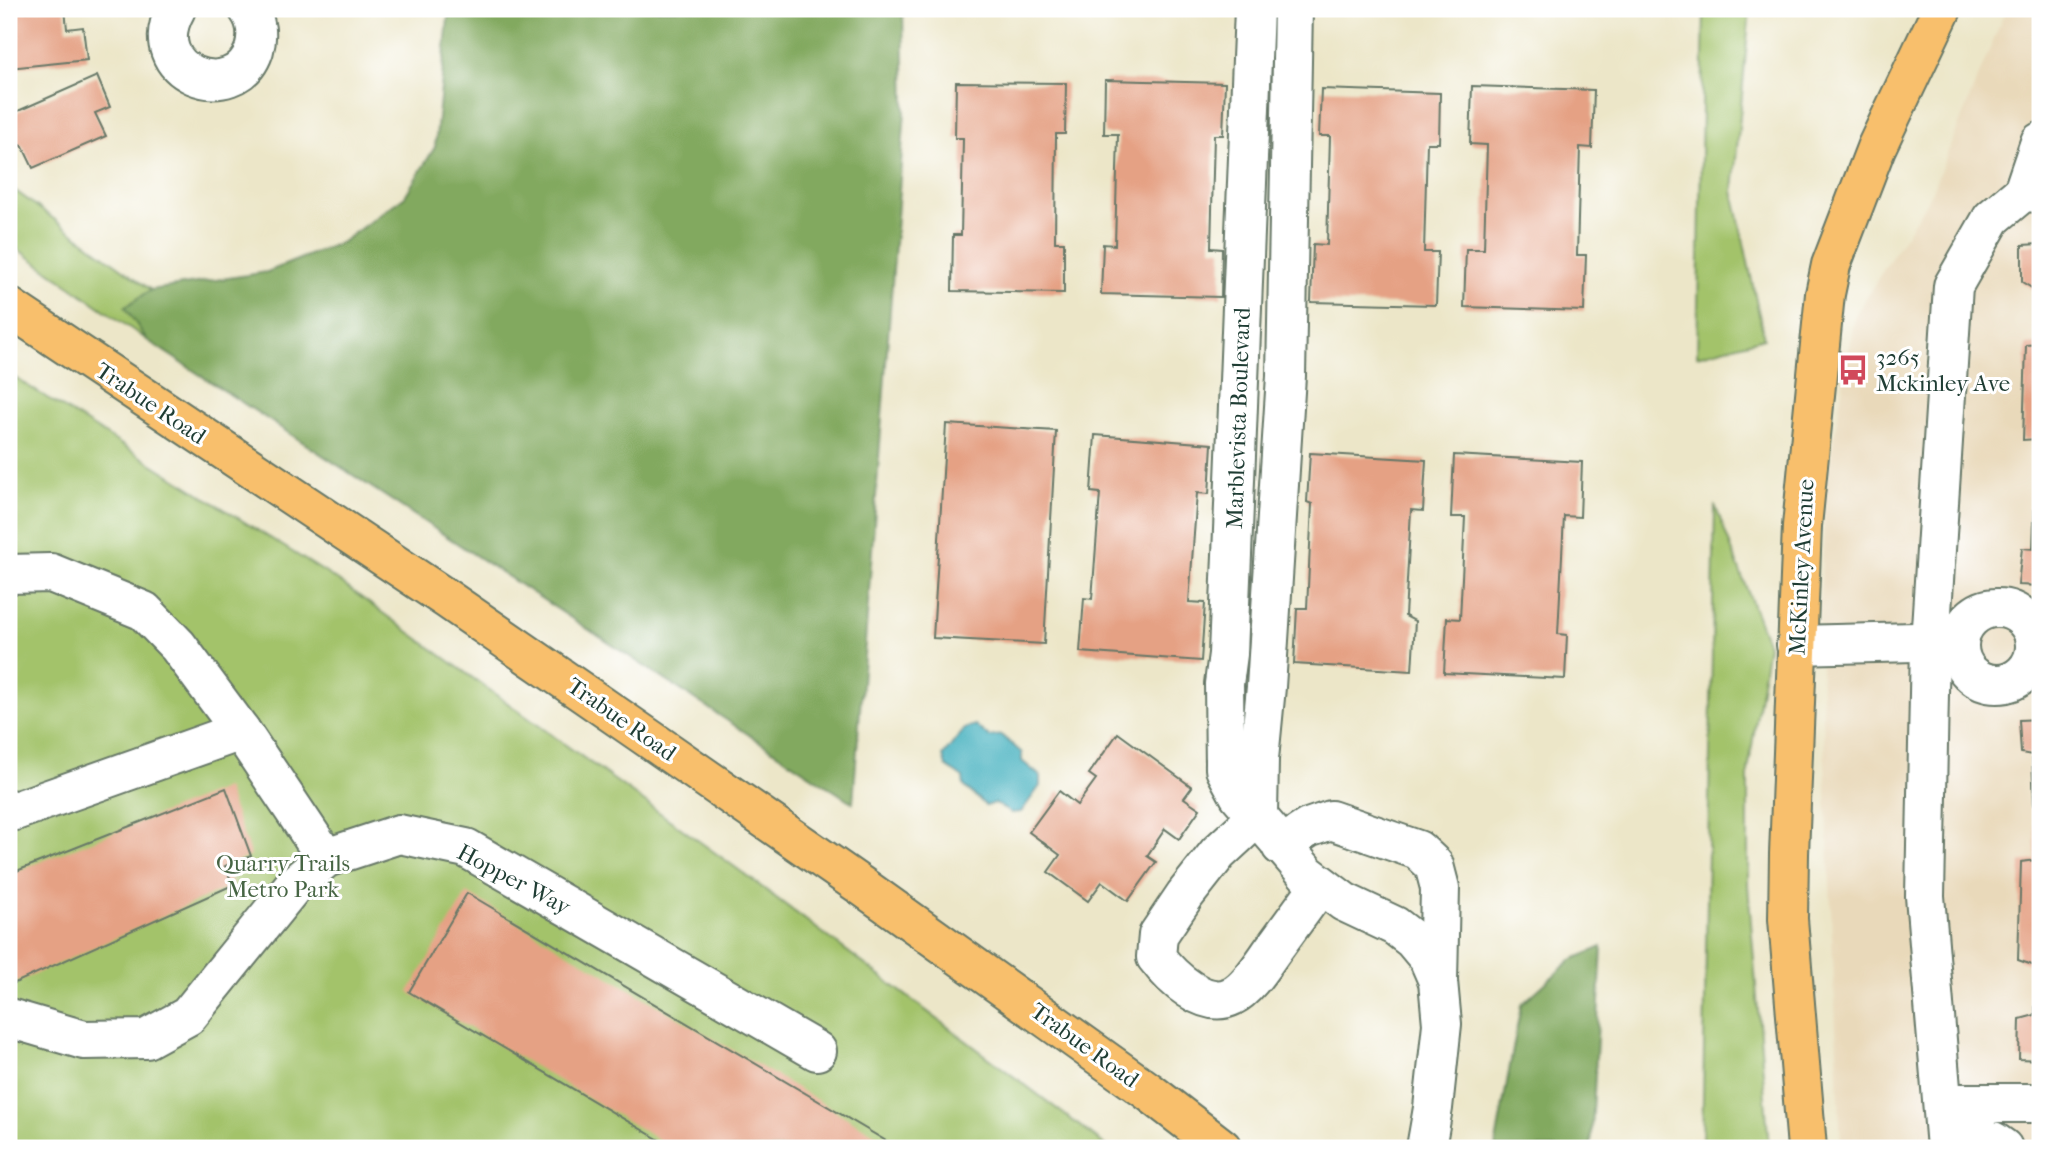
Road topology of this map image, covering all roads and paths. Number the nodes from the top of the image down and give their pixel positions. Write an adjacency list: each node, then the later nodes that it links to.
1 (176, 9): 2 (street)
2 (248, 9)
3 (1293, 9): 5 (street); 10 (street, Marblevista Boulevard)
4 (1942, 9): 13 (main road, McKinley Avenue)
5 (1254, 10): 9 (street, Marblevista Boulevard)
6 (2040, 142): 7 (street)
7 (2031, 192): 12 (street)
8 (9, 307): 27 (main road, Trabue Road)
9 (1240, 373): 10 (street); 14 (street, Marblevista Boulevard)
10 (1286, 376): 15 (street, Marblevista Boulevard)
11 (9, 574): 16 (street)
12 (1945, 642): 13 (street); 26 (street)
13 (1796, 645): 29 (main road, McKinley Avenue)
14 (1224, 684): 15 (street); 18 (street, Marblevista Boulevard)
15 (1266, 687): 18 (street, Marblevista Boulevard)
16 (241, 731): 17 (street); 20 (street)
17 (9, 809)
18 (1258, 816): 19 (street, Marblevista Boulevard); 21 (street)
19 (1281, 846): 21 (street, Marblevista Boulevard); 22 (street)
20 (326, 858): 23 (street, Hopper Way); 24 (street, Hopper Way)
21 (1320, 885): 22 (street, Marblevista Boulevard)
22 (1438, 981): 28 (street, Marblevista Boulevard)
23 (9, 1018)
24 (817, 1051)
25 (2040, 1103): 26 (street)
26 (1945, 1130): 30 (street)
27 (1222, 1148)
28 (1426, 1148)
29 (1807, 1148)
30 (2003, 1148)

